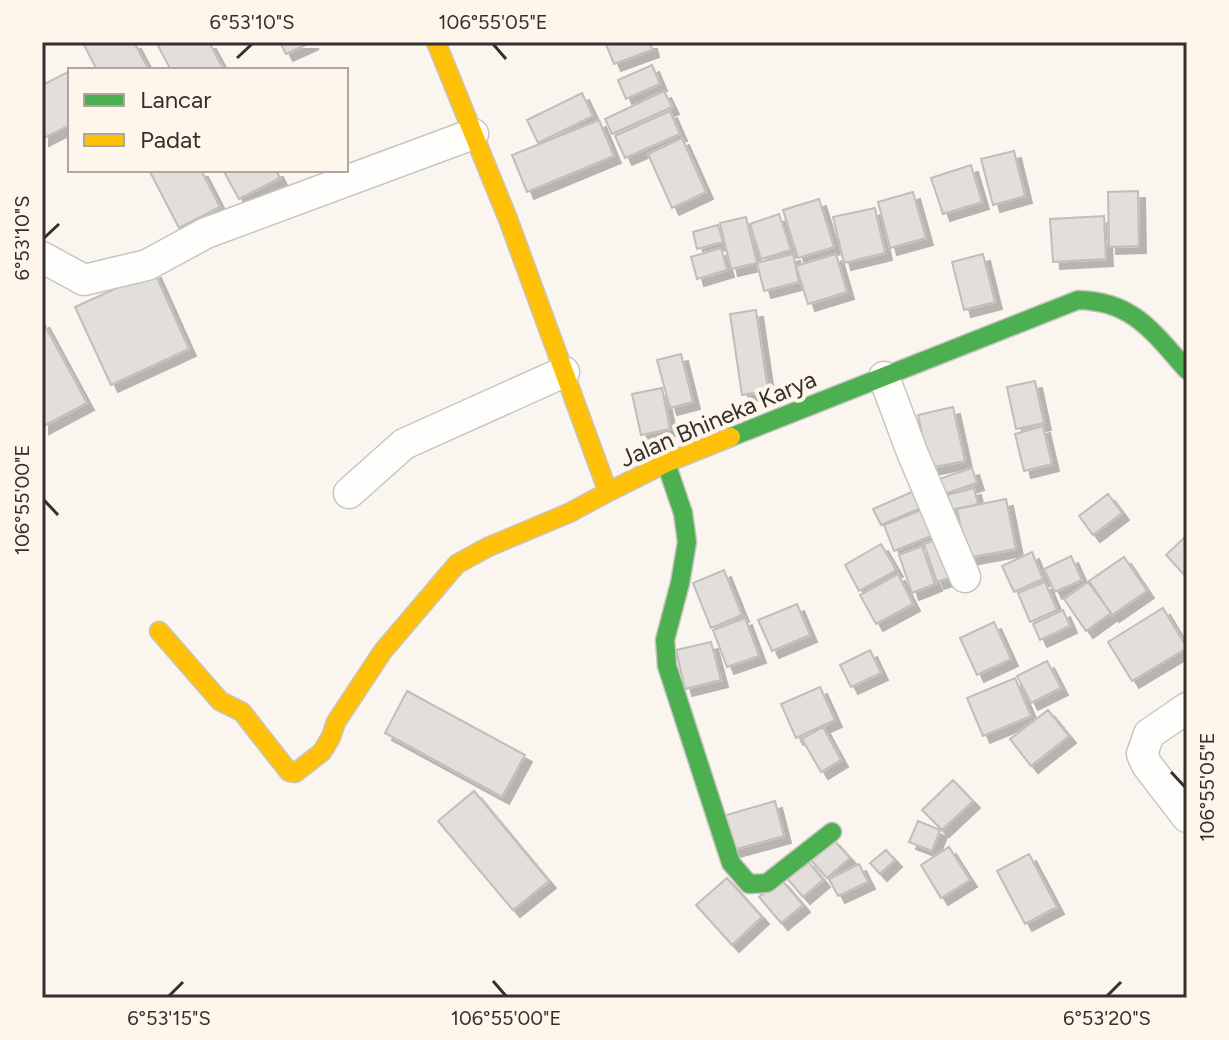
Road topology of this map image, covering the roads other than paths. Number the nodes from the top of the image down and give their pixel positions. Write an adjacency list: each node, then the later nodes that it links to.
1 (436, 42): 2 (street, Jalan Bhineka Karya)
2 (473, 134): 3 (street); 5 (street, Jalan Bhineka Karya)
3 (42, 257)
4 (1187, 370): 6 (street, Jalan Bhineka Karya)
5 (564, 372): 8 (street, Jalan Bhineka Karya); 9 (street)
6 (884, 377): 7 (street, Jalan Bhineka Karya); 10 (street)
7 (666, 463): 8 (street, Jalan Bhineka Karya); 14 (street)
8 (608, 492): 11 (street)
9 (349, 493)
10 (965, 577)
11 (159, 631)
12 (1187, 708): 13 (street)
13 (1187, 817)
14 (832, 832)

